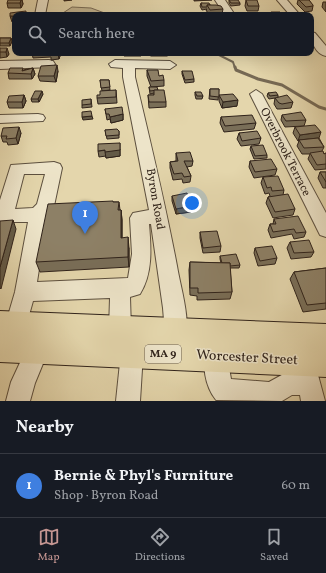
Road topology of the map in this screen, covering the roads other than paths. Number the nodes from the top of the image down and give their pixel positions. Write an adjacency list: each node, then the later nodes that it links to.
1 (43, 0): 4 (street)
2 (220, 0): 5 (street)
3 (282, 0): 6 (street)
4 (41, 12)
5 (228, 12)
6 (292, 12)
7 (314, 38): 8 (street)
8 (326, 53)
9 (25, 59): 10 (street); 11 (street)
10 (50, 64)
11 (0, 65)
12 (170, 65): 17 (street, Byron Road)
13 (256, 94): 18 (street, Overbrook Terrace)
14 (38, 118): 15 (street)
15 (0, 120)
16 (38, 215): 22 (street)
17 (158, 216): 19 (street, Byron Road); 20 (street)
18 (326, 230)
19 (163, 246): 20 (street); 24 (street, Byron Road)
20 (142, 248): 21 (street)
21 (120, 289): 22 (street); 26 (street)
22 (25, 292): 23 (street)
23 (5, 333): 26 (highway, Worcester Street / MA 9); 27 (highway, Worcester Street / MA 9)
24 (176, 333): 25 (highway, Worcester Street / MA 9); 26 (highway, Worcester Street / MA 9)
25 (326, 338)
26 (126, 341): 27 (highway, Worcester Street / MA 9); 28 (highway, Worcester Street / MA 9); 31 (street)
27 (38, 349): 30 (street)
28 (216, 356): 29 (highway, Worcester Street / MA 9); 29 (street)
29 (313, 377)
30 (18, 401)
31 (128, 401)

